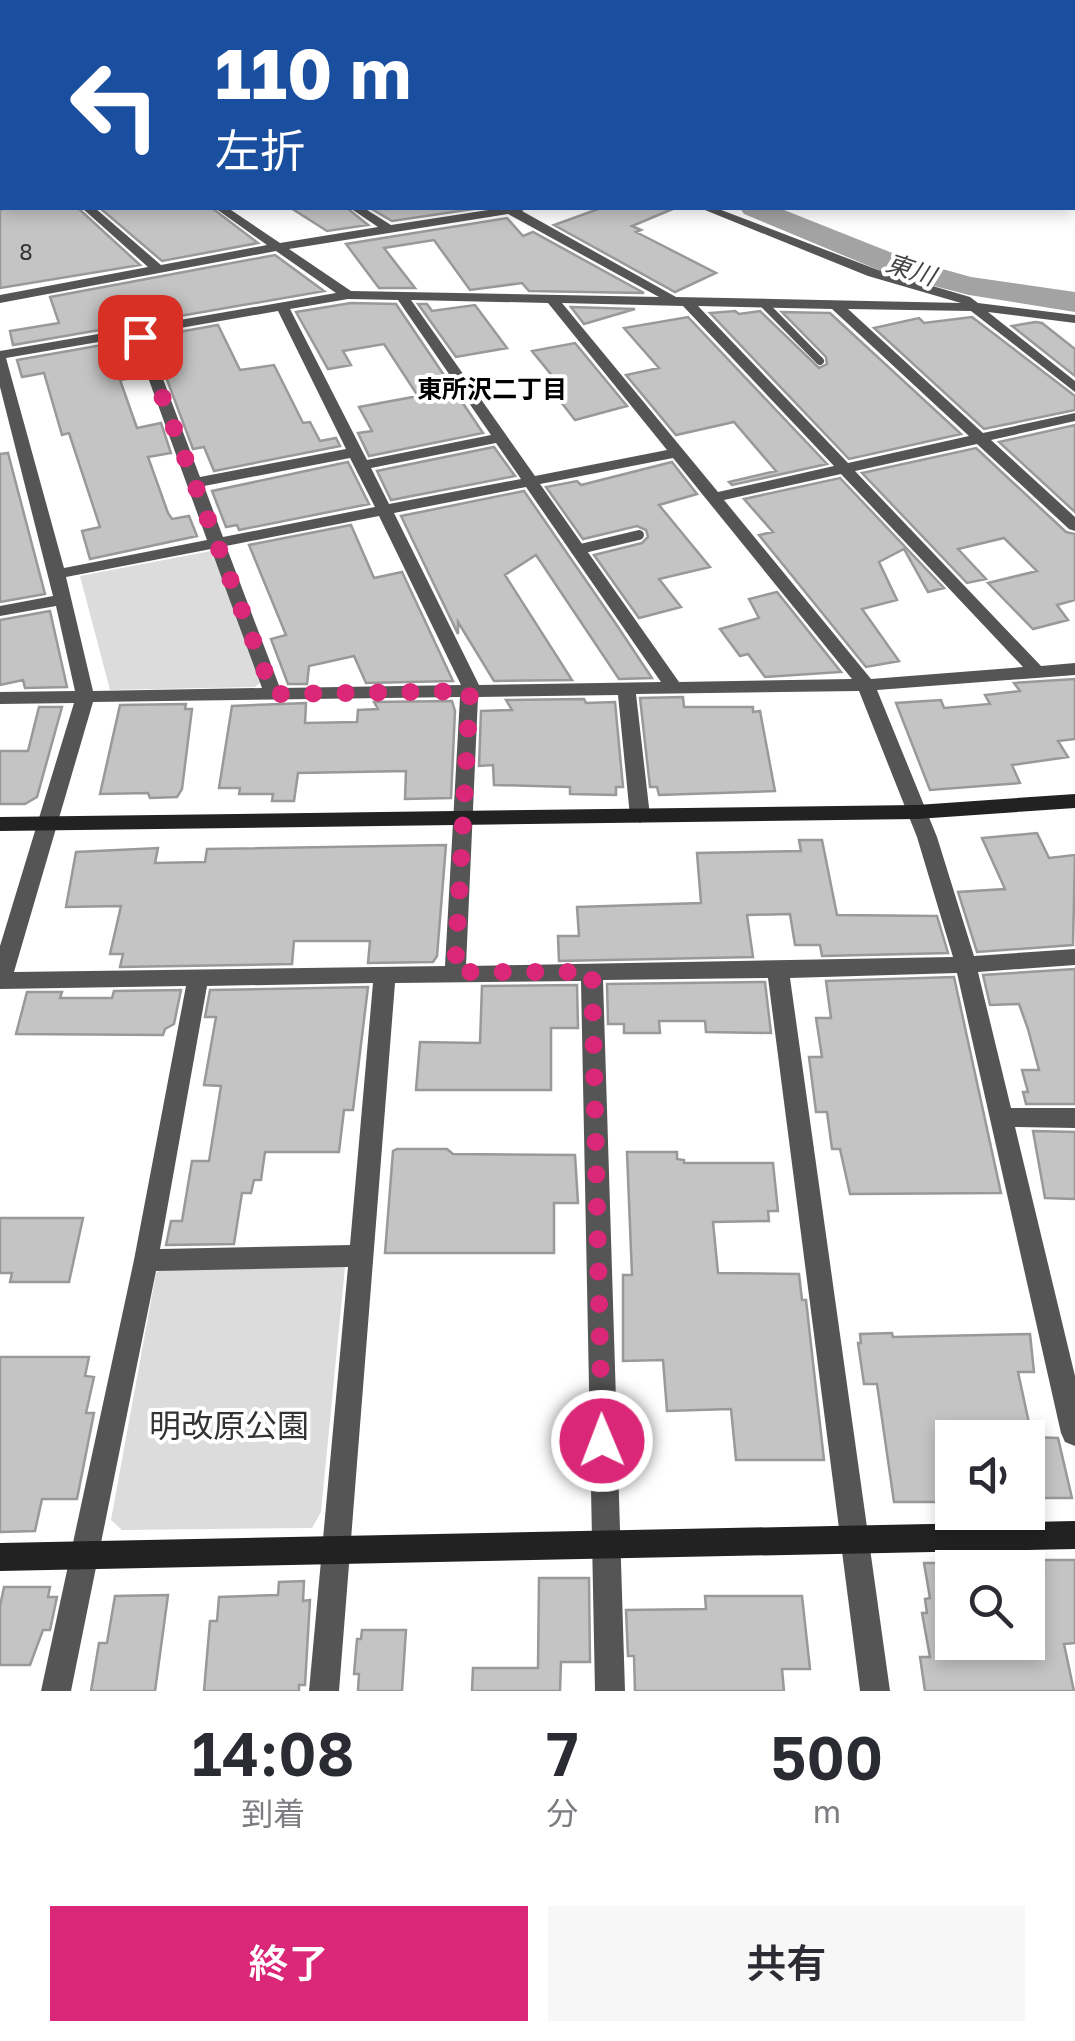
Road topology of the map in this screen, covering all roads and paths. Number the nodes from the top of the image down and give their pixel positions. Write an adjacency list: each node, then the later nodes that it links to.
1 (90, 210): 9 (street)
2 (223, 210): 8 (street)
3 (359, 210): 7 (street)
4 (500, 210): 7 (street)
5 (516, 210): 14 (street)
6 (711, 210): 18 (street)
7 (390, 229): 8 (street)
8 (278, 247): 9 (street); 10 (street)
9 (160, 271): 12 (street)
10 (348, 295): 11 (street); 17 (street)
11 (401, 296): 13 (street); 27 (street)
12 (0, 298)
13 (552, 298): 14 (street); 29 (street)
14 (681, 301): 15 (street); 31 (street)
15 (763, 303): 16 (street); 22 (lane)
16 (836, 305): 18 (street); 28 (street)
17 (282, 306): 20 (street); 30 (street)
18 (977, 308): 19 (street); 23 (street)
19 (1075, 319)
20 (138, 331): 21 (street); 33 (street)
21 (0, 358): 25 (street)
22 (820, 361)
23 (1075, 388)
24 (1075, 417): 28 (street)
25 (19, 422): 26 (street); 40 (street)
26 (0, 426)
27 (499, 438): 30 (street); 32 (street)
28 (981, 438): 31 (street); 36 (street)
29 (676, 453): 32 (street); 34 (street)
30 (360, 459): 33 (street); 35 (street)
31 (840, 469): 34 (street); 44 (street)
32 (527, 482): 35 (street); 39 (street)
33 (196, 483): 38 (street)
34 (714, 498): 45 (street)
35 (385, 511): 38 (street); 48 (street)
36 (1075, 526)
37 (639, 535): 39 (lane)
38 (217, 544): 40 (street); 49 (street)
39 (576, 550): 47 (street)
40 (57, 574): 41 (street)
41 (63, 599): 42 (street); 50 (street)
42 (0, 611)
43 (1075, 670): 44 (street)
44 (1039, 674): 45 (street)
45 (866, 686): 47 (street); 53 (street)
46 (626, 689): 47 (street); 48 (street); 54 (street)
47 (675, 689)
48 (470, 691): 49 (street); 55 (street)
49 (273, 694): 50 (street)
50 (84, 697): 51 (street); 57 (street)
51 (0, 698)
52 (1075, 801): 53 (street)
53 (917, 812): 54 (street); 59 (street)
54 (640, 816): 55 (street)
55 (462, 820): 57 (street); 61 (street)
56 (0, 824): 57 (street)
57 (48, 824): 65 (street)
58 (1075, 957): 59 (street)
59 (966, 965): 60 (street); 66 (street)
60 (778, 970): 62 (street); 72 (street)
61 (455, 972): 62 (street); 63 (street)
62 (592, 972): 73 (street)
63 (385, 974): 64 (street); 68 (street)
64 (198, 978): 65 (street); 69 (street)
65 (0, 980)
66 (1003, 1117): 67 (street); 70 (street)
67 (1075, 1118)
68 (364, 1256): 69 (street); 74 (street)
69 (146, 1260): 75 (street)
70 (1075, 1433)
71 (1075, 1534): 72 (street)
72 (855, 1537): 73 (street); 80 (street)
73 (605, 1545): 74 (street); 79 (street)
74 (336, 1549): 75 (street); 78 (street)
75 (82, 1554): 76 (street); 77 (street)
76 (0, 1556)
77 (56, 1691)
78 (324, 1691)
79 (610, 1691)
80 (875, 1691)

